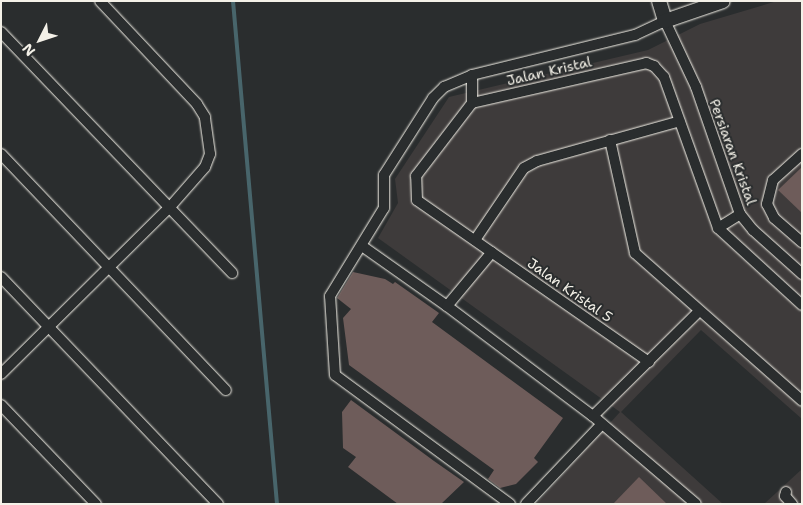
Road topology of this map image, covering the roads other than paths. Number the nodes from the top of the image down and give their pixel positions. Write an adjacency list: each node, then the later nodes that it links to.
1 (100, 1): 12 (street)
2 (659, 1): 4 (street)
3 (724, 1): 4 (street)
4 (665, 21): 6 (street, Jalan Kristal); 13 (street, Persiaran Kristal)
5 (1, 32): 12 (street)
6 (472, 75): 7 (street); 17 (street, Jalan Kristal)
7 (472, 103): 8 (street, Jalan Kristal); 15 (street)
8 (680, 121): 9 (street); 14 (street, Jalan Kristal)
9 (610, 140): 15 (street); 25 (street)
10 (1, 154): 19 (street)
11 (802, 154): 16 (street)
12 (170, 208): 19 (street); 20 (street)
13 (740, 214): 14 (street); 21 (street, Persiaran Kristal)
14 (715, 224): 23 (street)
15 (475, 240): 18 (street, Jalan Kristal 5)
16 (802, 242)
17 (362, 246): 24 (street); 37 (street)
18 (492, 252): 24 (street); 27 (street, Jalan Kristal 5)
19 (108, 268): 26 (street); 29 (street)
20 (232, 273)
21 (802, 274)
22 (1, 277): 26 (street)
23 (802, 305)
24 (447, 306): 32 (street)
25 (699, 312): 27 (street); 30 (street)
26 (48, 326): 28 (street); 36 (street)
27 (649, 362): 32 (street)
28 (1, 374)
29 (226, 390)
30 (802, 401)
31 (1, 405): 35 (street)
32 (593, 416): 33 (street)
33 (602, 424): 38 (street); 39 (street)
34 (786, 492): 40 (street)
35 (96, 504)
36 (218, 504)
37 (510, 504)
38 (526, 504)
39 (696, 504)
40 (792, 504)

